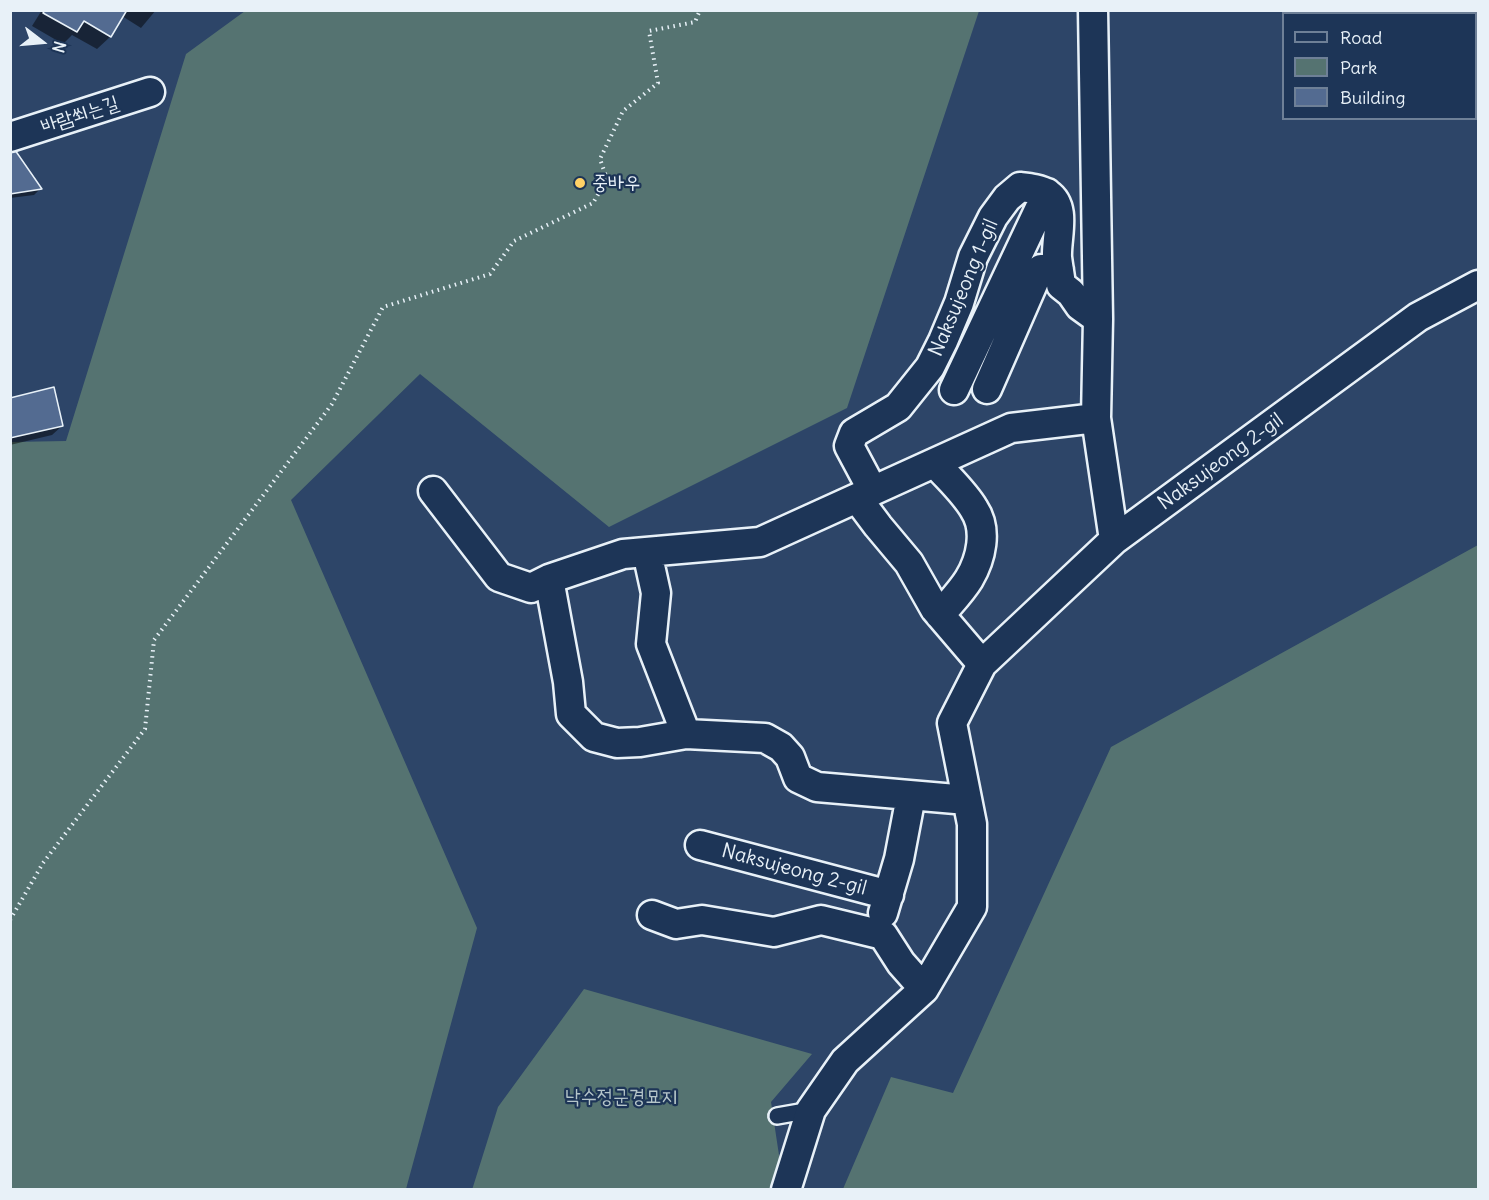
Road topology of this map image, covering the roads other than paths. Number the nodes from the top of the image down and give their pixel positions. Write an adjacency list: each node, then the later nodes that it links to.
1 (1093, 10): 7 (street)
2 (150, 92): 3 (street, 바람쐬는길)
3 (10, 137)
4 (1047, 193): 5 (street); 9 (street, Naksujeong 1-gil); 13 (street, Naksujeong 1-gil)
5 (1059, 270): 7 (street); 8 (street)
6 (1479, 285): 14 (street, Naksujeong 2-gil)
7 (1098, 319): 10 (street)
8 (987, 389)
9 (954, 390)
10 (1096, 418): 11 (street); 14 (street)
11 (935, 463): 13 (street); 17 (street)
12 (433, 491): 16 (street)
13 (865, 495): 15 (street); 17 (street)
14 (1114, 540): 18 (street, Naksujeong 2-gil)
15 (647, 552): 16 (street); 19 (street)
16 (549, 579): 19 (street)
17 (940, 615): 18 (street)
18 (982, 664): 21 (street, Naksujeong 2-gil)
19 (686, 734): 20 (street)
20 (911, 796): 21 (street); 23 (street, Naksujeong 2-gil)
21 (967, 800): 26 (street, Naksujeong 2-gil)
22 (700, 845): 23 (street, Naksujeong 2-gil)
23 (889, 894): 25 (street, Naksujeong 2-gil)
24 (652, 915): 25 (street, Naksujeong 2-gil)
25 (877, 934): 26 (street)
26 (924, 989): 27 (street, Naksujeong 2-gil)
27 (811, 1110): 28 (lane); 29 (street, Naksujeong 2-gil)
28 (777, 1116)
29 (786, 1190)

